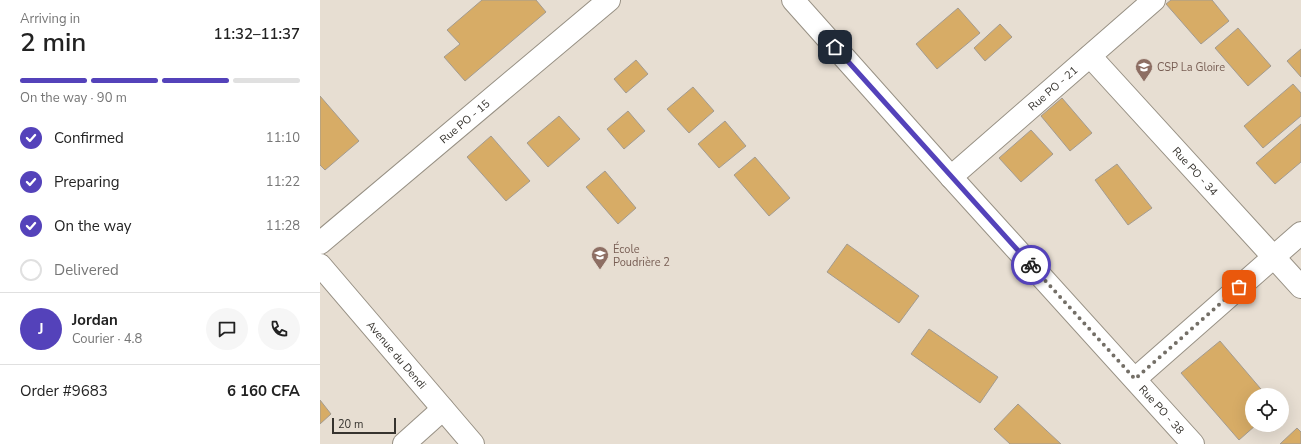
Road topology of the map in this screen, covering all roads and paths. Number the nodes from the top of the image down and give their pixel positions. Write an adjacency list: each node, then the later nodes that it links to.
1 (609, 0): 7 (street, Rue PO - 15)
2 (793, 0): 5 (street, Rue PO - 38)
3 (1154, 0): 4 (street, Rue PO - 21)
4 (1090, 56): 5 (street, Rue PO - 21); 8 (street, Rue PO - 34)
5 (951, 177): 11 (street, Rue PO - 38)
6 (1301, 233): 8 (street)
7 (320, 243)
8 (1274, 257): 10 (street, Rue PO - 34); 11 (street)
9 (320, 265): 12 (street, Avenue du Dendi)
10 (1301, 287)
11 (1135, 379): 15 (street, Rue PO - 38)
12 (443, 409): 13 (street); 14 (street, Avenue du Dendi)
13 (404, 444)
14 (473, 444)
15 (1193, 444)

